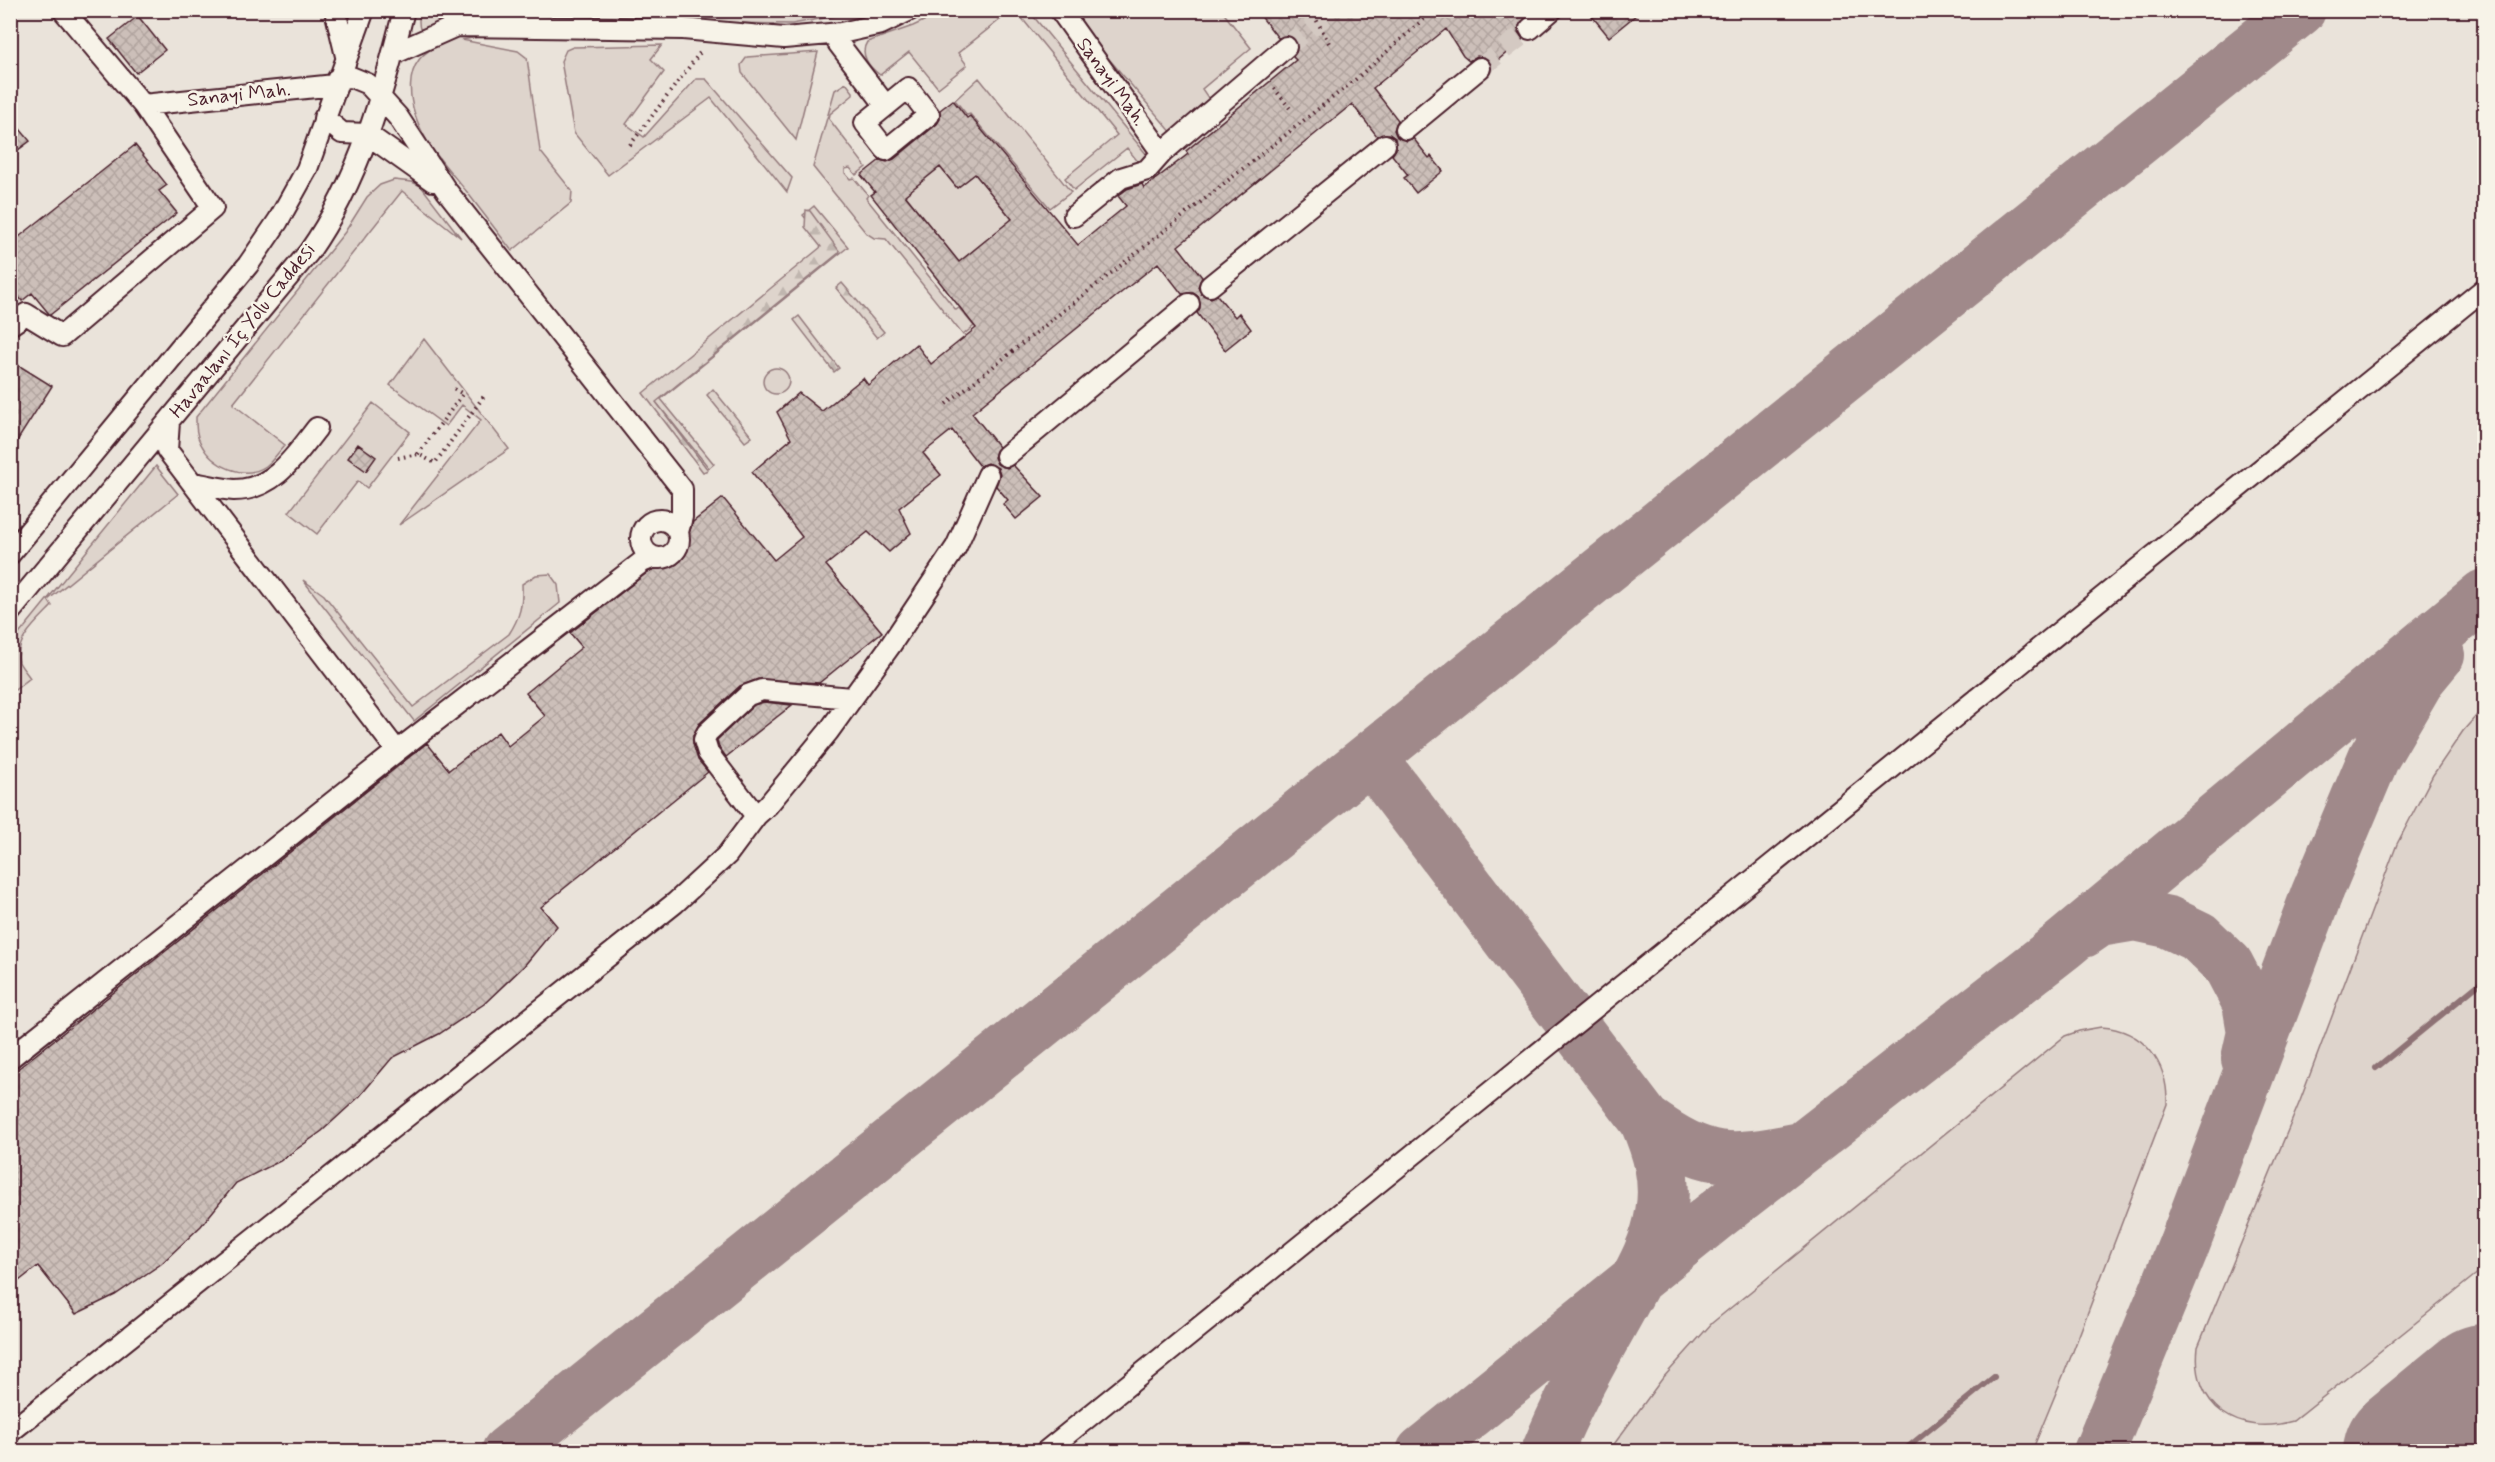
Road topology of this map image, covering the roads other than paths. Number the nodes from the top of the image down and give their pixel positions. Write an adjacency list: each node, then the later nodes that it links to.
1 (63, 10): 18 (street)
2 (335, 10): 14 (street)
3 (364, 10): 14 (street, Havaalanı İç Yolu Caddesi)
4 (404, 10): 13 (street, Havaalanı İç Yolu Caddesi)
5 (477, 10): 9 (street)
6 (910, 10): 9 (street)
7 (1060, 10): 24 (street, Sanayi Mah.)
8 (1552, 10): 10 (street)
9 (500, 26): 13 (street)
10 (1530, 29)
11 (838, 43): 19 (street)
12 (1286, 47): 24 (street)
13 (393, 54): 17 (street, Havaalanı İç Yolu Caddesi)
14 (346, 56): 16 (street, Havaalanı İç Yolu Caddesi)
15 (1480, 68): 21 (street)
16 (337, 82): 17 (street); 18 (street, Sanayi Mah.); 20 (street, Havaalanı İç Yolu Caddesi)
17 (380, 97): 22 (street, Havaalanı İç Yolu Caddesi); 25 (street)
18 (143, 105): 30 (street)
19 (886, 106)
20 (324, 118): 22 (street); 37 (street, Havaalanı İç Yolu Caddesi)
21 (1406, 129)
22 (367, 134): 25 (street); 31 (street, Havaalanı İç Yolu Caddesi)
23 (1385, 145): 27 (street)
24 (1162, 153): 26 (street)
25 (446, 190): 36 (street)
26 (1074, 216)
27 (1210, 286)
28 (2484, 289): 45 (street)
29 (1189, 304): 33 (street)
30 (10, 325)
31 (168, 422): 35 (street); 39 (street, Havaalanı İç Yolu Caddesi)
32 (317, 428): 35 (street)
33 (1006, 456)
34 (988, 475): 40 (street)
35 (192, 483): 41 (street)
36 (678, 532): 38 (street); 38 (street)
37 (10, 554)
38 (654, 557): 41 (street)
39 (10, 612)
40 (851, 698): 42 (street); 42 (street)
41 (397, 751): 43 (street)
42 (756, 816): 44 (street)
43 (10, 1058)
44 (10, 1432)
45 (1045, 1452)

